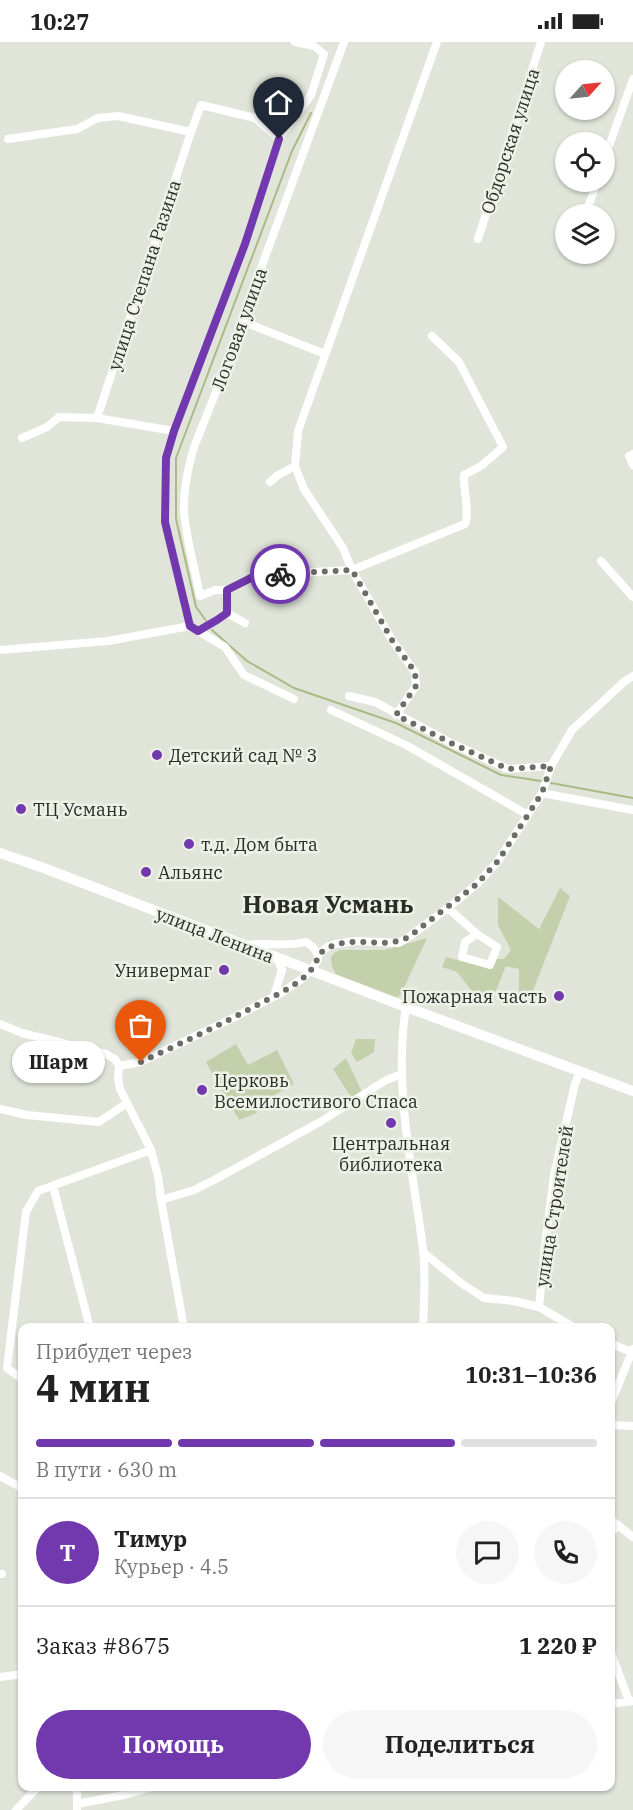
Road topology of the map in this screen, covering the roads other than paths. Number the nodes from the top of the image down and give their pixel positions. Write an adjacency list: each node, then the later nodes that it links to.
1 (295, 42): 9 (street)
2 (344, 42): 11 (street, Логовая улица)
3 (437, 42): 13 (street)
4 (542, 42): 10 (street, Обдорская улица)
5 (633, 79): 7 (street)
6 (191, 132): 8 (street); 9 (street, улица Степана Разина); 14 (street, улица Степана Разина)
7 (614, 132)
8 (8, 139)
9 (279, 139): 15 (street)
10 (478, 239)
11 (244, 322): 13 (street); 23 (street, Логовая улица)
12 (432, 336): 22 (street, Логовая улица)
13 (325, 354): 19 (street)
14 (97, 418): 15 (street); 16 (street)
15 (174, 431): 27 (street)
16 (22, 438)
17 (631, 455): 18 (street)
18 (633, 465)
19 (295, 466): 20 (street); 22 (street)
20 (270, 482)
21 (601, 561): 24 (street)
22 (352, 570): 23 (street, Логовая улица); 33 (street)
23 (227, 590): 25 (street)
24 (633, 597)
25 (227, 613): 26 (street); 27 (street)
26 (245, 623)
27 (194, 628): 28 (street); 31 (street)
28 (0, 650)
29 (633, 676): 34 (street)
30 (349, 696): 33 (street)
31 (294, 699)
32 (331, 710): 37 (street)
33 (396, 715): 34 (street)
34 (551, 766): 35 (street)
35 (542, 793): 36 (street); 37 (street)
36 (633, 810)
37 (528, 814): 39 (street)
38 (0, 853): 41 (main road, улица Ленина)
39 (448, 908): 40 (street); 42 (street)
40 (477, 934): 40 (street)
41 (245, 946): 42 (street); 43 (main road, улица Ленина)
42 (318, 955): 44 (street)
43 (277, 958): 44 (main road, улица Ленина); 45 (street)
44 (311, 970): 45 (street); 46 (main road, улица Ленина)
45 (274, 996): 48 (street)
46 (406, 1007): 49 (main road, улица Ленина); 50 (street)
47 (0, 1024): 48 (street)
48 (119, 1066): 52 (street)
49 (580, 1071): 51 (main road, улица Ленина); 58 (street, улица Строителей)
50 (402, 1074): 56 (street); 57 (street)
51 (633, 1091)
52 (127, 1103): 53 (street); 54 (street)
53 (0, 1109)
54 (151, 1150): 55 (street); 56 (street)
55 (53, 1186): 59 (street); 65 (street)
56 (161, 1200): 60 (street)
57 (424, 1252): 58 (street); 61 (street)
58 (539, 1308): 62 (street)
59 (89, 1323)
60 (183, 1323)
61 (423, 1323)
62 (566, 1323)
63 (615, 1345): 64 (street)
64 (632, 1351): 66 (street)
65 (18, 1376)
66 (615, 1393)
67 (615, 1425): 68 (street)
68 (633, 1426)
69 (0, 1476): 70 (street)
70 (18, 1486)
71 (615, 1523): 72 (street)
72 (619, 1527): 73 (street); 74 (street)
73 (615, 1529)
74 (633, 1538)
75 (615, 1662): 78 (street)
76 (18, 1675): 77 (street)
77 (0, 1677)
78 (631, 1701): 79 (street)
79 (615, 1703)
80 (34, 1791): 84 (street)
81 (77, 1791): 83 (street)
82 (138, 1791): 83 (street)
83 (77, 1807)
84 (16, 1810)

